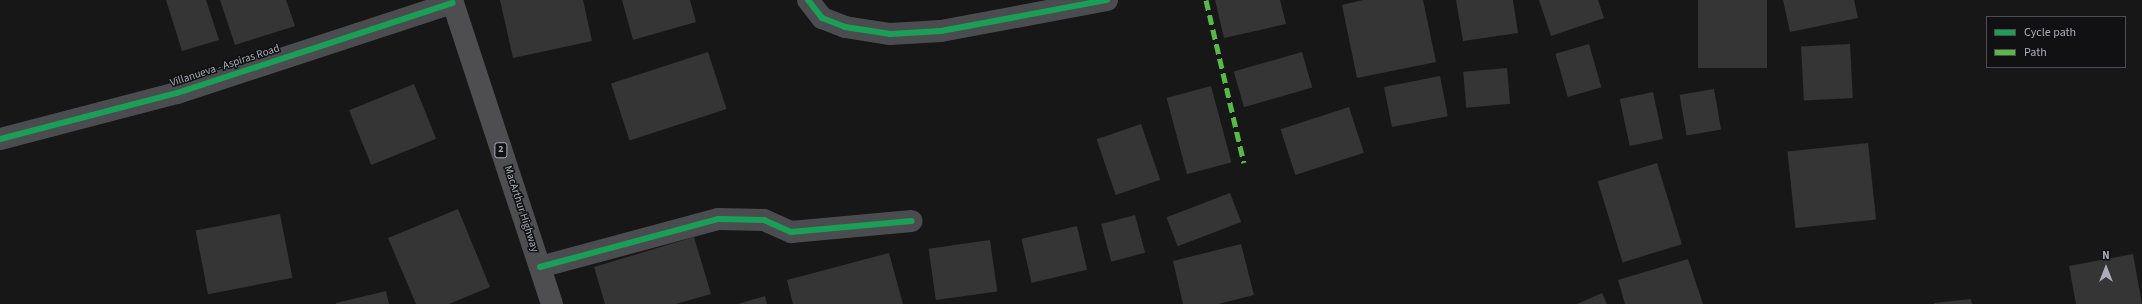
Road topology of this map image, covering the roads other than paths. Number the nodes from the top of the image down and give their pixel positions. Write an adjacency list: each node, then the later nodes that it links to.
1 (808, 0): 2 (street)
2 (1107, 0)
3 (452, 1): 4 (street, Villanueva - Aspiras Road); 6 (highway, MacArthur Highway / 2)
4 (0, 139)
5 (911, 222): 6 (street)
6 (540, 267): 7 (highway, MacArthur Highway / 2)
7 (547, 303)

